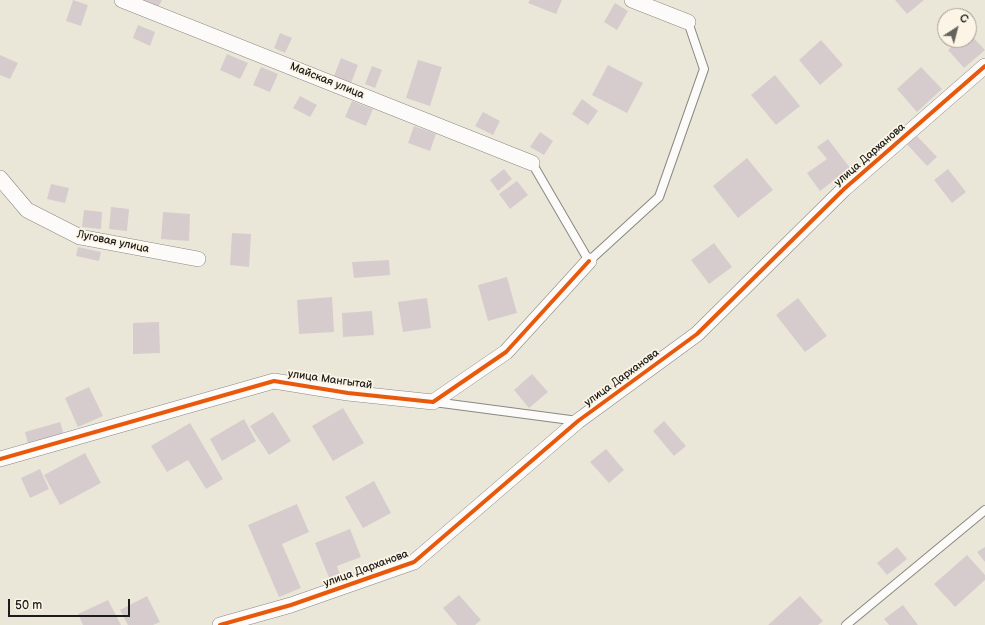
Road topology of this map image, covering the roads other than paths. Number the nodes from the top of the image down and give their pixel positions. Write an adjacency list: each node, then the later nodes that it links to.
1 (122, 0): 5 (street, Майская улица)
2 (632, 0): 3 (street)
3 (688, 22): 8 (lane)
4 (985, 66): 10 (street, улица Дарханова)
5 (532, 163): 8 (lane)
6 (0, 178): 7 (street, Луговая улица)
7 (198, 259)
8 (589, 261): 9 (street)
9 (433, 402): 10 (lane); 11 (street, улица Мангытай)
10 (578, 421): 13 (street, улица Дарханова)
11 (0, 459)
12 (985, 510): 14 (lane)
13 (220, 625)
14 (846, 625)

